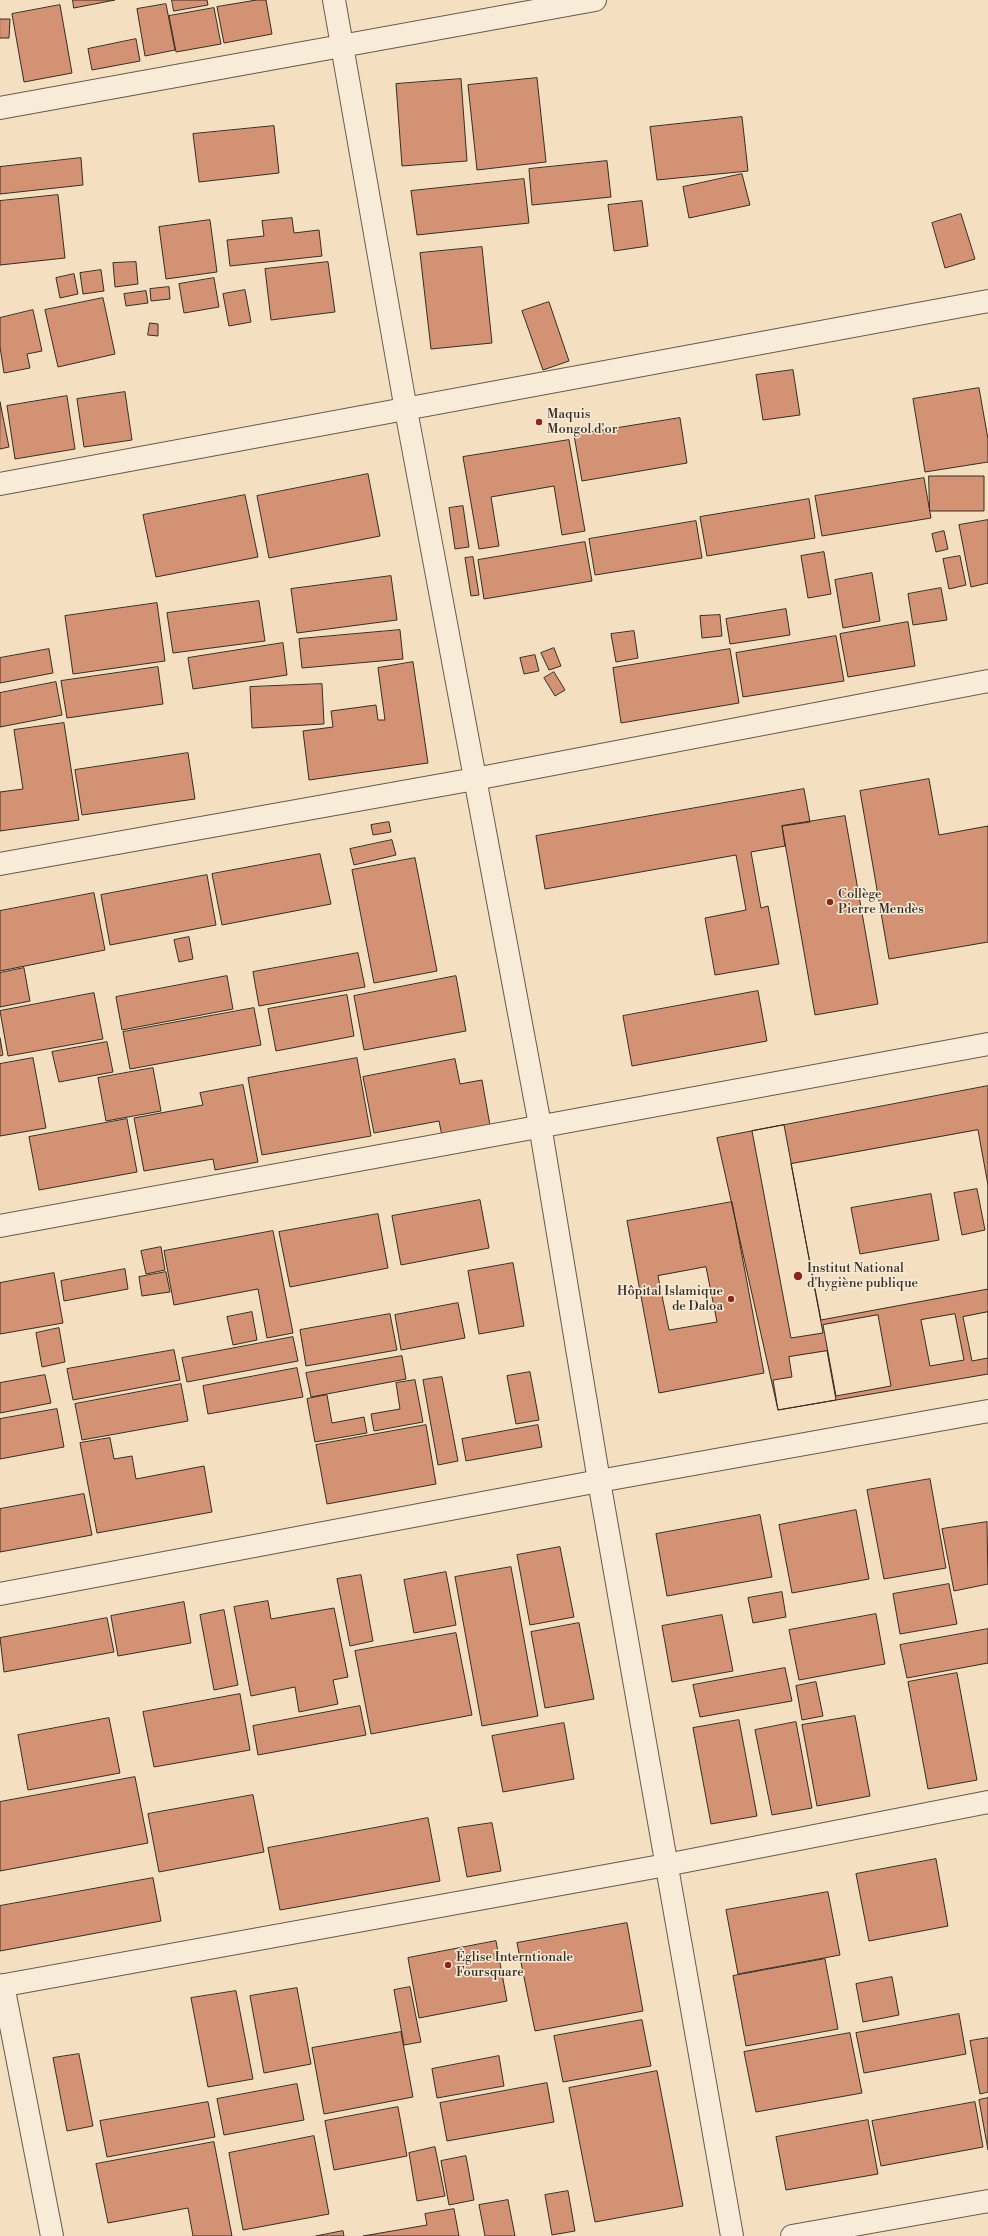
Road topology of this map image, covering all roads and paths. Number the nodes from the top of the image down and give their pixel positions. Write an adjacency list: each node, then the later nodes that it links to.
1 (334, 0): 3 (street)
2 (595, 0): 3 (street)
3 (343, 45): 4 (street); 6 (street)
4 (0, 108)
5 (988, 301): 6 (street)
6 (406, 410): 7 (street); 9 (street)
7 (0, 484)
8 (988, 681): 9 (street)
9 (475, 779): 10 (street); 12 (street)
10 (0, 864)
11 (988, 1044): 12 (street)
12 (540, 1125): 13 (street); 15 (street)
13 (0, 1226)
14 (988, 1411): 15 (street)
15 (599, 1481): 16 (street); 18 (street)
16 (0, 1594)
17 (988, 1802): 18 (street)
18 (666, 1866): 19 (street); 22 (street)
19 (2, 1986): 21 (street)
20 (988, 2201): 23 (street)
21 (52, 2236)
22 (732, 2236)
23 (792, 2236)

